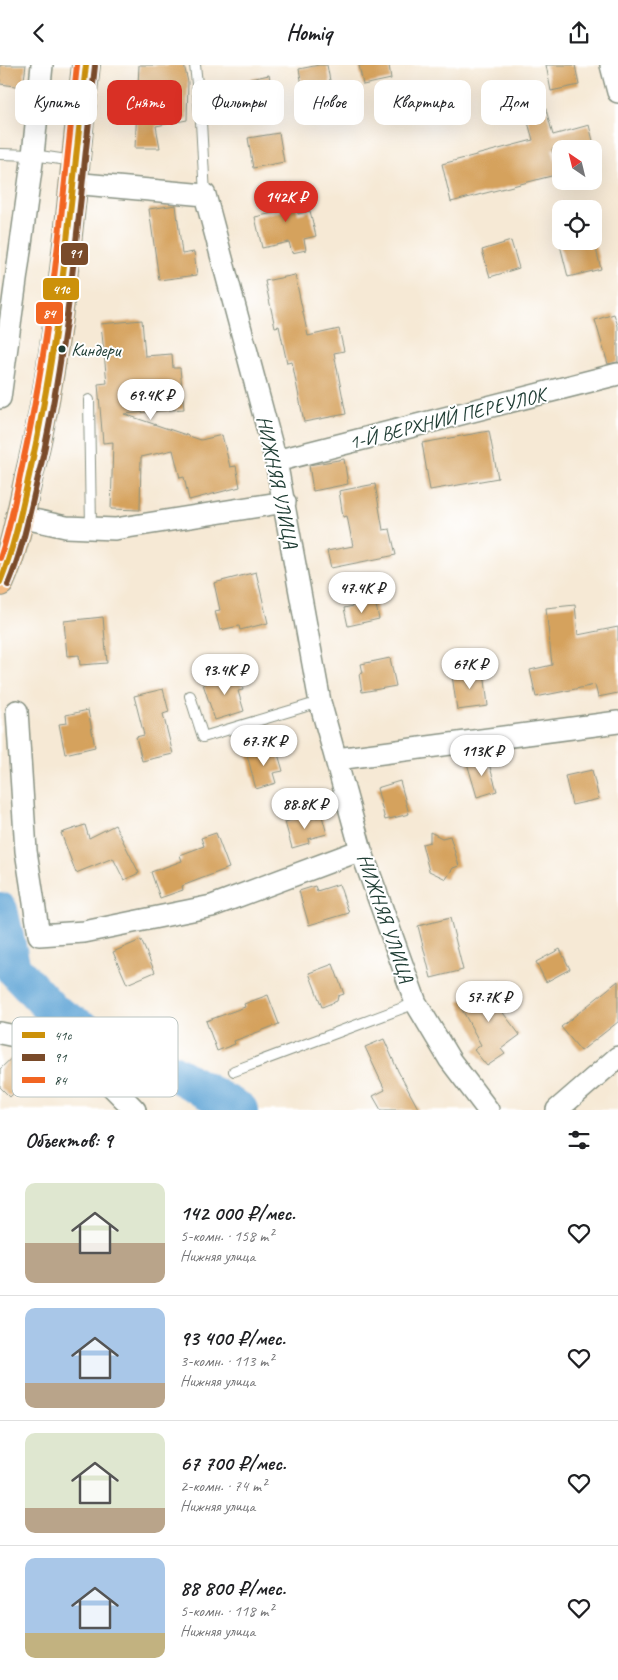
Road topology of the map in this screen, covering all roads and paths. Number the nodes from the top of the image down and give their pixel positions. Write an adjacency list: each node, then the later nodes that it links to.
1 (42, 65): 7 (street)
2 (86, 65): 8 (main road)
3 (195, 65): 9 (lane)
4 (611, 65): 5 (street)
5 (618, 92)
6 (0, 154): 7 (lane)
7 (33, 155): 8 (lane); 11 (street)
8 (74, 172): 9 (street); 15 (main road)
9 (205, 195): 13 (street, НИЖНЯЯ УЛИЦА)
10 (618, 374): 13 (street, 1-Й ВЕРХНИЙ ПЕРЕУЛОК)
11 (0, 398)
12 (89, 401): 16 (lane)
13 (276, 461): 14 (street, НИЖНЯЯ УЛИЦА)
14 (285, 502): 16 (street); 19 (street, НИЖНЯЯ УЛИЦА)
15 (20, 517): 16 (street); 17 (main road)
16 (91, 528)
17 (2, 577)
18 (190, 696): 19 (lane)
19 (320, 702): 22 (street, НИЖНЯЯ УЛИЦА)
20 (17, 711): 23 (street)
21 (618, 722): 22 (street)
22 (337, 759): 23 (street, НИЖНЯЯ УЛИЦА)
23 (361, 850): 24 (street, НИЖНЯЯ УЛИЦА)
24 (416, 1003): 26 (lane); 29 (street, НИЖНЯЯ УЛИЦА)
25 (618, 1057): 30 (street)
26 (234, 1071)
27 (122, 1097): 28 (street)
28 (135, 1110)
29 (488, 1110)
30 (557, 1110)

